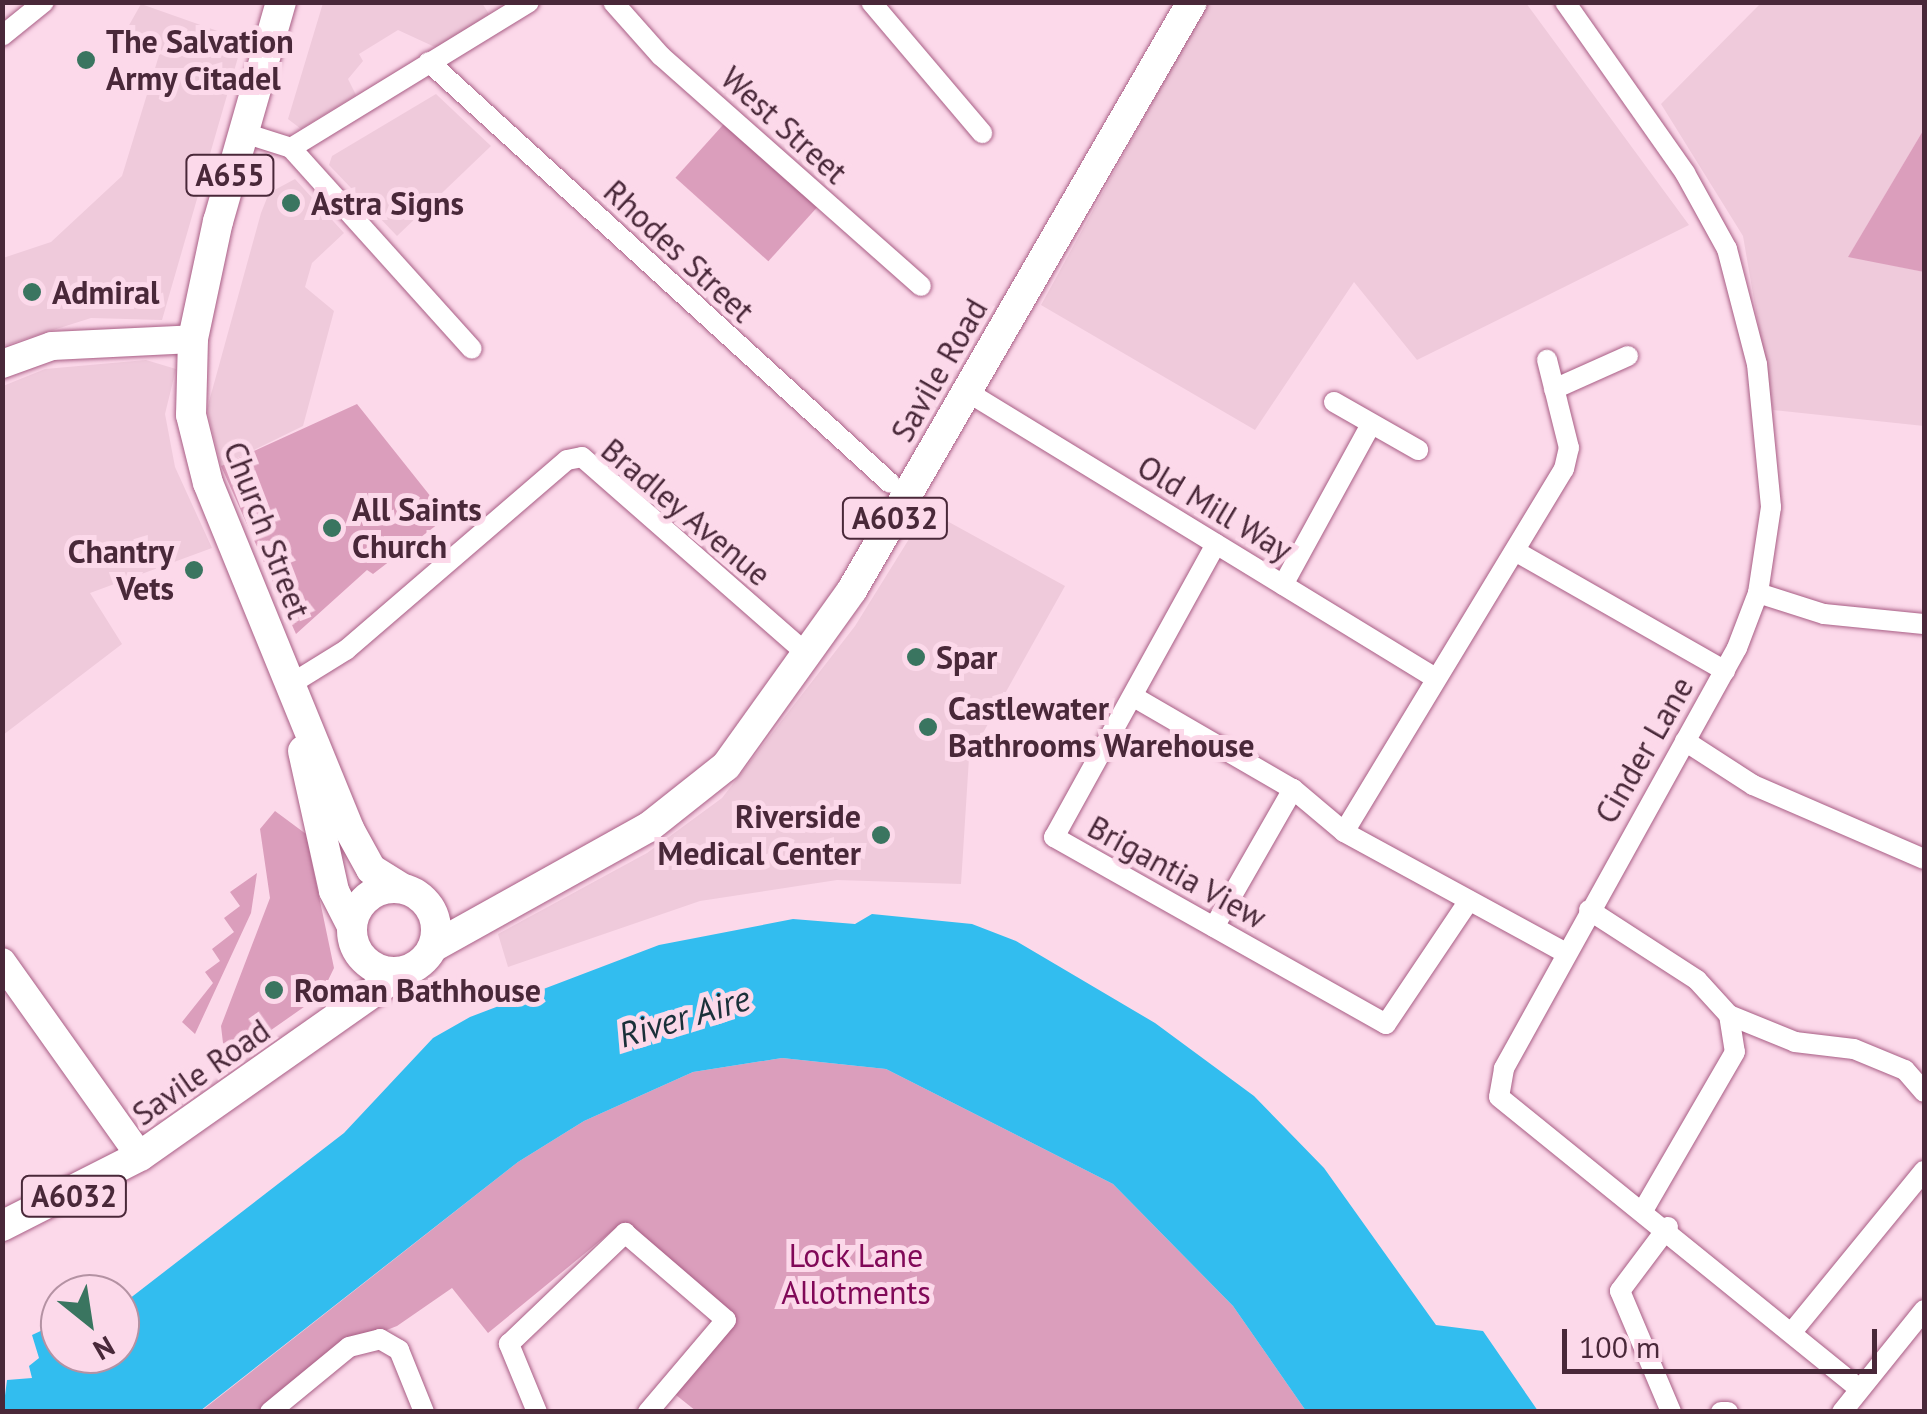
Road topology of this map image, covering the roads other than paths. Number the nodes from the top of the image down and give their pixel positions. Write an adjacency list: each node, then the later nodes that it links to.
1 (44, 2): 8 (street)
2 (281, 2): 10 (main road, A655)
3 (529, 2): 9 (street)
4 (613, 2): 13 (street, West Street)
5 (871, 2): 11 (street)
6 (1566, 2): 28 (street, Cinder Lane)
7 (1186, 4): 20 (main road, Savile Road / A6032)
8 (2, 36)
9 (429, 62): 12 (street); 24 (street, Rhodes Street)
10 (241, 132): 12 (street); 14 (main road, A655)
11 (982, 132)
12 (291, 148): 15 (street)
13 (921, 286)
14 (193, 339): 18 (street); 33 (main road, Church Street / A655)
15 (472, 350)
16 (1628, 356): 19 (street)
17 (1548, 360): 19 (street)
18 (2, 364)
19 (1554, 388): 26 (street)
20 (966, 391): 25 (street, Old Mill Way); 30 (main road, Savile Road / A6032)
21 (1334, 402): 22 (street)
22 (1371, 424): 23 (street); 27 (street)
23 (1418, 450)
24 (890, 483)
25 (1216, 544): 27 (street, Old Mill Way); 34 (street, Brigantia View)
26 (1515, 551): 31 (street); 32 (street)
27 (1282, 585): 32 (street, Old Mill Way)
28 (1758, 593): 29 (street); 31 (street, Cinder Lane)
29 (1924, 624)
30 (808, 655): 33 (street, Bradley Avenue); 42 (main road, Savile Road / A6032)
31 (1724, 671): 35 (street, Cinder Lane)
32 (1432, 676): 37 (street)
33 (290, 684): 39 (main road, Church Street / A655); 44 (main road, Church Street / A655)
34 (1134, 697): 36 (street); 43 (street, Brigantia View)
35 (1685, 742): 38 (street); 41 (street, Cinder Lane)
36 (1293, 789): 37 (street); 43 (street)
37 (1344, 832): 40 (street)
38 (1924, 859)
39 (412, 894): 42 (main road); 44 (main road); 45 (main road)
40 (1466, 905): 43 (street, Brigantia View); 46 (street)
41 (1589, 910): 46 (street, Cinder Lane); 50 (street)
42 (475, 917): 45 (main road, Savile Road / A6032)
43 (1214, 927)
44 (355, 940): 48 (main road); 49 (main road)
45 (433, 947): 48 (main road, A6032)
46 (1566, 953): 54 (street, Cinder Lane)
47 (2, 962): 52 (street)
48 (402, 972): 49 (main road, Savile Road / A6032)
49 (350, 1010): 52 (main road, Savile Road / A6032)
50 (1728, 1015): 51 (street); 54 (street)
51 (1924, 1092)
52 (140, 1156): 55 (main road, A6032)
53 (1924, 1172): 58 (street)
54 (1644, 1208): 56 (street, Cinder Lane)
55 (2, 1226)
56 (1668, 1227): 58 (street, Cinder Lane); 64 (street)
57 (1924, 1310): 59 (street)
58 (1792, 1332): 59 (street, Cinder Lane)
59 (1859, 1389): 65 (street)
60 (658, 1409): 63 (street)
61 (270, 1412): 62 (street)
62 (424, 1412)
63 (538, 1412)
64 (1671, 1412)
65 (1842, 1412)

